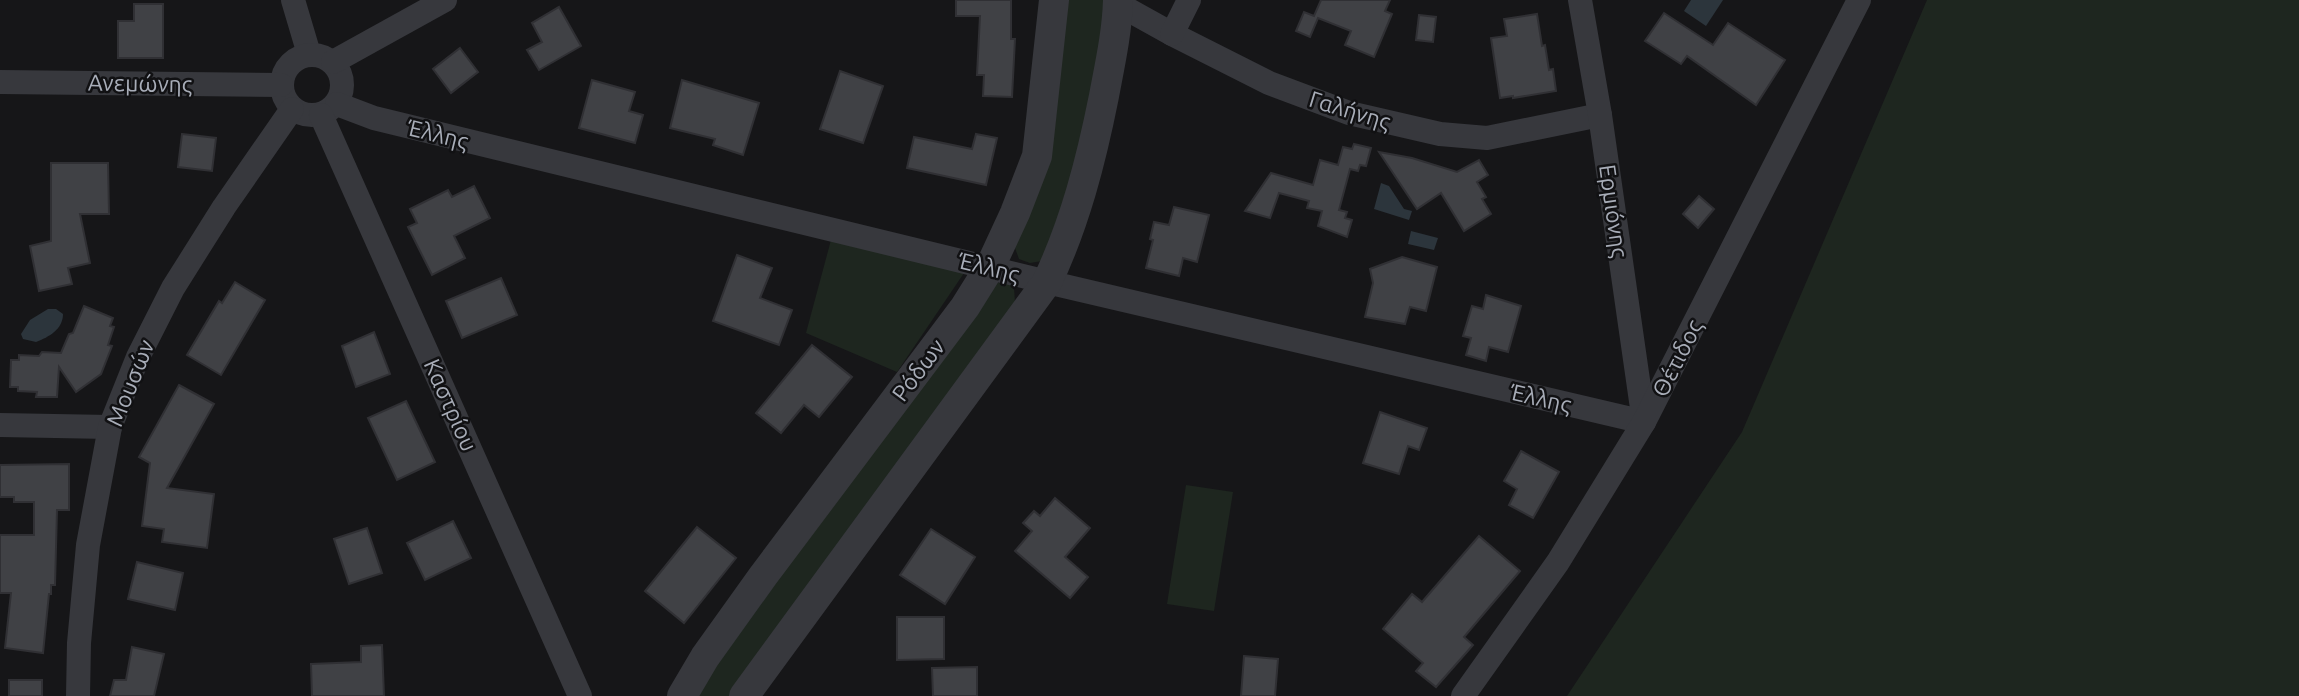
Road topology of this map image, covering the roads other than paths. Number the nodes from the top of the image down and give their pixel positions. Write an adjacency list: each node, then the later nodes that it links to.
1 (293, 0): 9 (street)
2 (445, 0): 9 (street)
3 (1054, 0): 15 (street, Ρόδων)
4 (1189, 0): 8 (street)
5 (1580, 0): 14 (street, Ερμιόνης)
6 (1859, 0): 17 (street, Θέτιδος)
7 (1118, 2): 8 (street, Γαλήνης); 16 (street)
8 (1172, 34): 14 (street, Γαλήνης)
9 (321, 58): 11 (street); 13 (street)
10 (0, 82): 11 (street, Ανεμώνης)
11 (281, 85): 12 (street)
12 (292, 109): 13 (street); 19 (street, Μουσών)
13 (329, 110): 15 (street, Έλλης); 21 (street, Καστρίου)
14 (1600, 115): 17 (street, Ερμιόνης)
15 (990, 267): 16 (street, Έλλης); 22 (street, Ρόδων)
16 (1047, 282): 17 (street, Έλλης); 23 (street)
17 (1644, 422): 24 (street, Θέτιδος)
18 (0, 425): 19 (street)
19 (110, 428): 20 (street, Μουσών)
20 (78, 696)
21 (580, 696)
22 (682, 696)
23 (744, 696)
24 (1463, 696)

